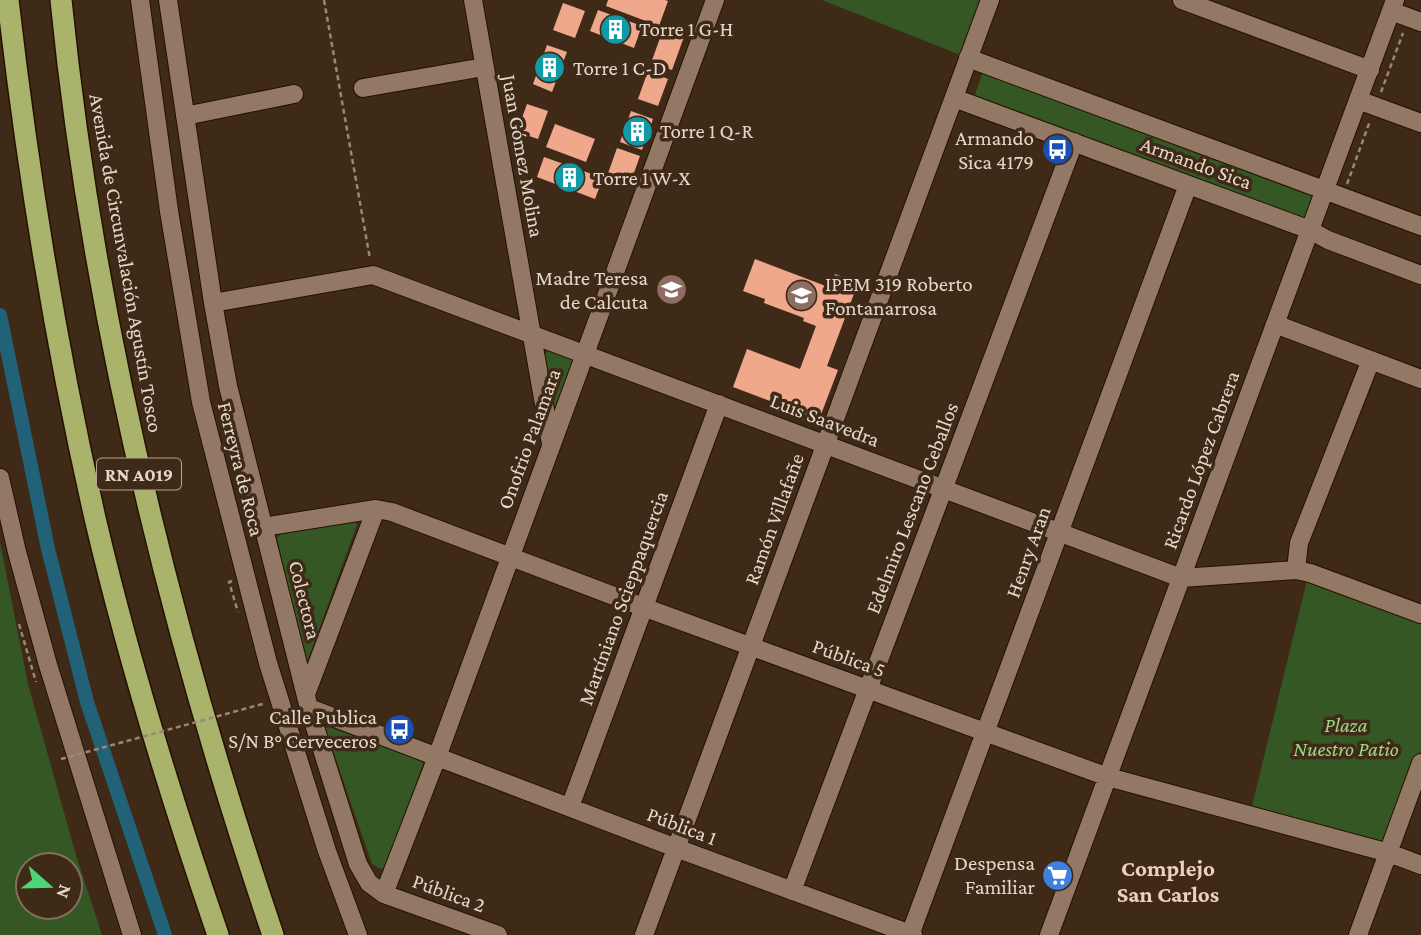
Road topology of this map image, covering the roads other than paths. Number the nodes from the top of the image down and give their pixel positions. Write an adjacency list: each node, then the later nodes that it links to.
1 (8, 0): 62 (highway, RN A019)
2 (61, 0): 63 (highway, Avenida de Circunvalación Agustín Tosco / RN A019)
3 (139, 0): 64 (street, Ferreyra de Roca)
4 (168, 0): 18 (street)
5 (473, 0): 12 (street, Juan Gómez Molina)
6 (990, 0): 11 (street, Ramón Villafañe)
7 (1182, 0): 13 (street)
8 (710, 1): 29 (street, Onofrio Palamara)
9 (1393, 5): 10 (street); 13 (street, Ricardo López Cabrera)
10 (1421, 22)
11 (968, 58): 16 (street, Ramón Villafañe); 22 (street, Armando Sica)
12 (484, 67): 14 (street); 28 (street, Juan Gómez Molina)
13 (1370, 70): 17 (street, Ricardo López Cabrera)
14 (363, 88)
15 (294, 94): 18 (street)
16 (954, 98): 20 (street, Armando Sica); 34 (street, Ramón Villafañe)
17 (1358, 100): 19 (street); 22 (street, Ricardo López Cabrera)
18 (185, 116): 26 (street)
19 (1421, 124)
20 (1074, 142): 21 (street, Armando Sica); 36 (street, Edelmiro Lescano Ceballos)
21 (1188, 185): 24 (street, Armando Sica); 40 (street, Henry Aran)
22 (1325, 191): 23 (street, Armando Sica); 24 (street, Ricardo López Cabrera)
23 (1421, 226)
24 (1310, 230): 25 (street, Armando Sica); 27 (street, Ricardo López Cabrera)
25 (1421, 275)
26 (213, 303): 28 (street, Luis Saavedra); 39 (street, Colectora)
27 (1275, 324): 30 (street); 44 (street, Ricardo López Cabrera)
28 (531, 333): 29 (street, Luis Saavedra); 33 (street, Juan Gómez Molina)
29 (584, 353): 32 (street, Luis Saavedra); 33 (street, Onofrio Palamara)
30 (1371, 360): 31 (street); 43 (street)
31 (1421, 379)
32 (719, 404): 34 (street, Luis Saavedra); 45 (street, Martíniano Scieppaquercia)
33 (551, 444): 42 (street, Onofrio Palamara)
34 (825, 444): 36 (street, Luis Saavedra); 47 (street, Ramón Villafañe)
35 (0, 478): 38 (street)
36 (944, 488): 40 (street, Luis Saavedra); 48 (street, Edelmiro Lescano Ceballos)
37 (376, 509): 39 (street, Pública 5); 42 (street, Pública 5); 49 (street)
38 (5, 523): 41 (street)
39 (263, 527): 49 (street, Colectora)
40 (1059, 532): 44 (street, Luis Saavedra); 50 (street, Henry Aran)
41 (9, 552): 61 (street)
42 (511, 556): 45 (street, Pública 5); 51 (street, Onofrio Palamara)
43 (1296, 569): 44 (street, Luis Saavedra); 46 (street, Luis Saavedra)
44 (1181, 578): 53 (street, Ricardo López Cabrera)
45 (643, 607): 47 (street, Pública 5); 54 (street, Martíniano Scieppaquercia)
46 (1421, 614)
47 (751, 646): 48 (street, Pública 5); 55 (street, Ramón Villafañe)
48 (868, 689): 50 (street, Pública 5); 58 (street, Edelmiro Lescano Ceballos)
49 (307, 701): 51 (street, Pública 1); 59 (street, Colectora)
50 (985, 732): 53 (street, Pública 5); 66 (street, Henry Aran)
51 (437, 757): 54 (street, Pública 1); 59 (street, Onofrio Palamara)
52 (1421, 763): 56 (street)
53 (1108, 777): 56 (street, Pública 5); 67 (street, Ricardo López Cabrera)
54 (570, 807): 55 (street, Pública 1)
55 (676, 848): 58 (street, Pública 1); 65 (street, Ramón Villafañe)
56 (1389, 853): 57 (street, Pública 5); 68 (street)
57 (1421, 865)
58 (792, 891): 66 (street, Pública 1)
59 (384, 894): 60 (street, Pública 2)
60 (494, 934)
61 (132, 935)
62 (218, 935)
63 (273, 935)
64 (358, 935)
65 (644, 935)
66 (911, 935)
67 (1049, 935)
68 (1358, 935)

